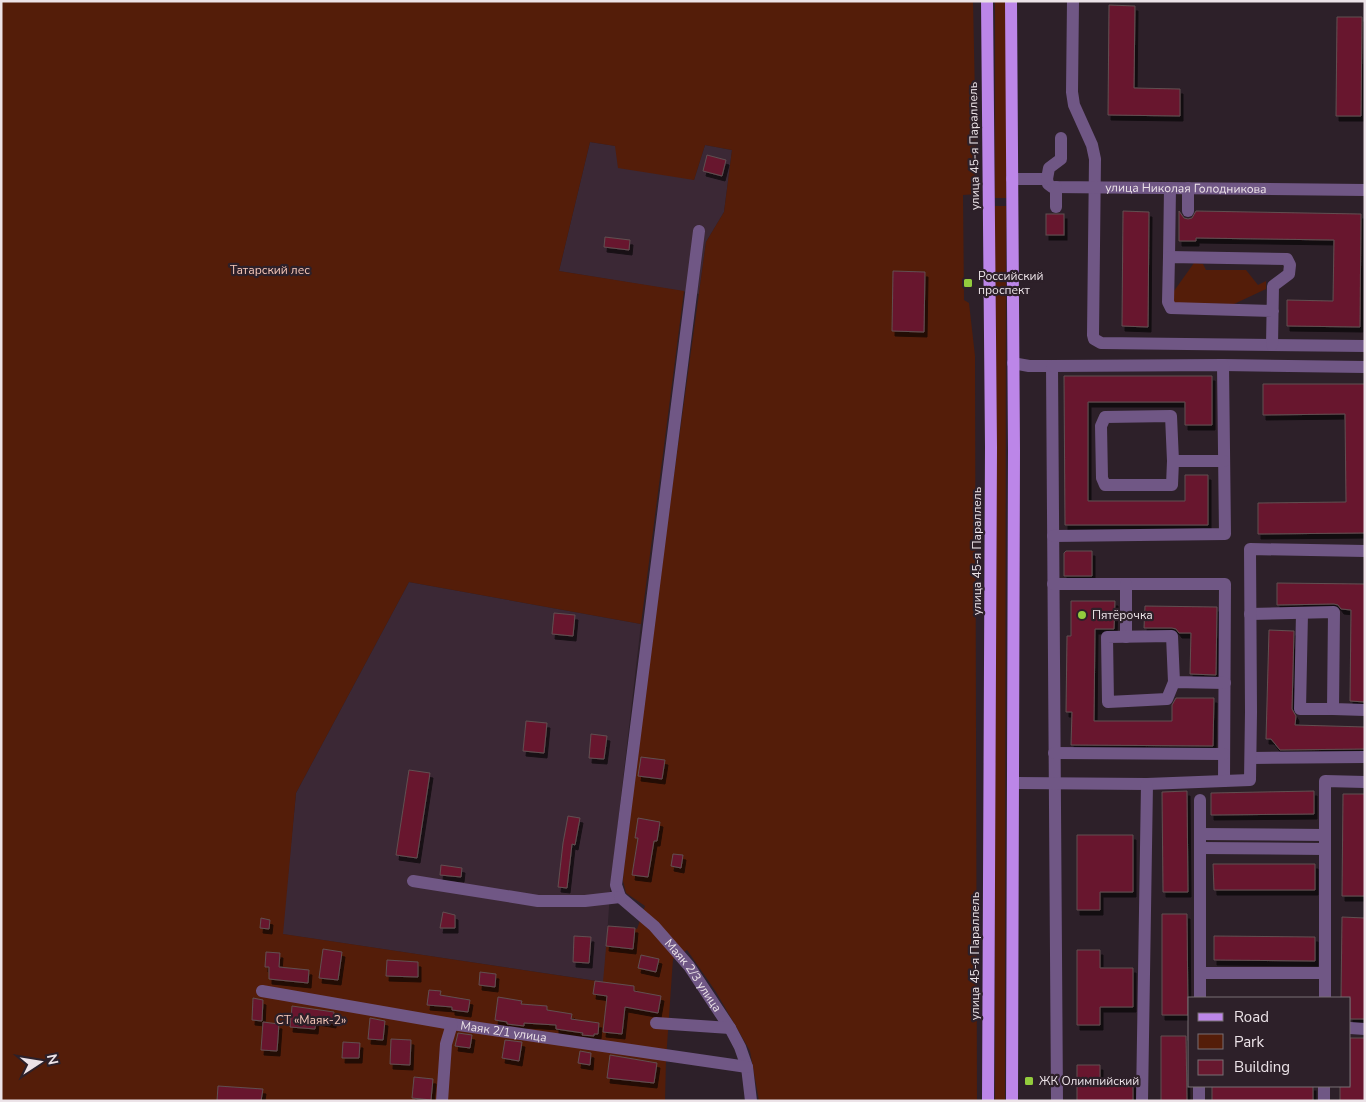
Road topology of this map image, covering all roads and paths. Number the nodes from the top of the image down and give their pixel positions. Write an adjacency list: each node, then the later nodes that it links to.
1 (987, 1): 66 (main road, улица 45-я Параллель)
2 (1010, 1): 5 (main road)
3 (1073, 1): 7 (street)
4 (1061, 138): 6 (street)
5 (1012, 179): 6 (street, улица Николая Голодникова); 18 (main road)
6 (1052, 183): 7 (street, улица Николая Голодникова); 11 (street)
7 (1095, 188): 8 (street, улица Николая Голодникова); 16 (street)
8 (1170, 188): 9 (street, улица Николая Голодникова); 14 (street)
9 (1188, 188): 10 (street, улица Николая Голодникова); 12 (street)
10 (1365, 190)
11 (1056, 207)
12 (1188, 211)
13 (699, 232): 50 (street)
14 (1169, 257): 15 (street); 15 (street)
15 (1273, 311): 16 (street)
16 (1272, 345): 17 (street)
17 (1365, 346)
18 (1013, 363): 20 (street); 41 (main road)
19 (1222, 365): 20 (street); 21 (street); 23 (street)
20 (1052, 366): 24 (street)
21 (1365, 367)
22 (1173, 461): 22 (street); 23 (street)
23 (1224, 462): 24 (street)
24 (1053, 536): 26 (street)
25 (1365, 551): 29 (street)
26 (1053, 584): 27 (street); 35 (street)
27 (1126, 584): 30 (street); 32 (street)
28 (1302, 613): 29 (street); 33 (street); 33 (street)
29 (1250, 614): 38 (street)
30 (1126, 637): 31 (street); 31 (street)
31 (1174, 682): 32 (street)
32 (1225, 682): 36 (street)
33 (1333, 709): 34 (street)
34 (1365, 710)
35 (1054, 753): 36 (street); 42 (street)
36 (1224, 754): 39 (street)
37 (1365, 757): 38 (street)
38 (1251, 758): 39 (street)
39 (1224, 781): 43 (street)
40 (1365, 782): 46 (street)
41 (1013, 783): 42 (street); 67 (main road)
42 (1054, 783): 43 (street); 68 (street)
43 (1147, 784): 69 (street)
44 (1200, 800): 45 (street)
45 (1200, 834): 46 (street); 47 (street)
46 (1325, 835): 48 (street)
47 (1200, 848): 48 (street); 51 (street)
48 (1325, 849): 52 (street)
49 (413, 881): 50 (street)
50 (620, 897): 58 (street, Маяк 2/3 улица)
51 (1200, 972): 52 (street); 54 (street)
52 (1325, 973): 55 (street)
53 (262, 991): 57 (street, Маяк 2/1 улица)
54 (1200, 997)
55 (1325, 997)
56 (656, 1023): 58 (street)
57 (452, 1024): 61 (street, Маяк 2/1 улица); 64 (street)
58 (730, 1028): 61 (street, Маяк 2/3 улица)
59 (1351, 1028): 60 (street)
60 (1365, 1029)
61 (747, 1067): 65 (street, Маяк 2/3 улица)
62 (1199, 1087): 70 (street)
63 (1324, 1087): 71 (street)
64 (442, 1101)
65 (751, 1101)
66 (988, 1101)
67 (1012, 1101)
68 (1057, 1101)
69 (1142, 1101)
70 (1199, 1101)
71 (1324, 1101)

